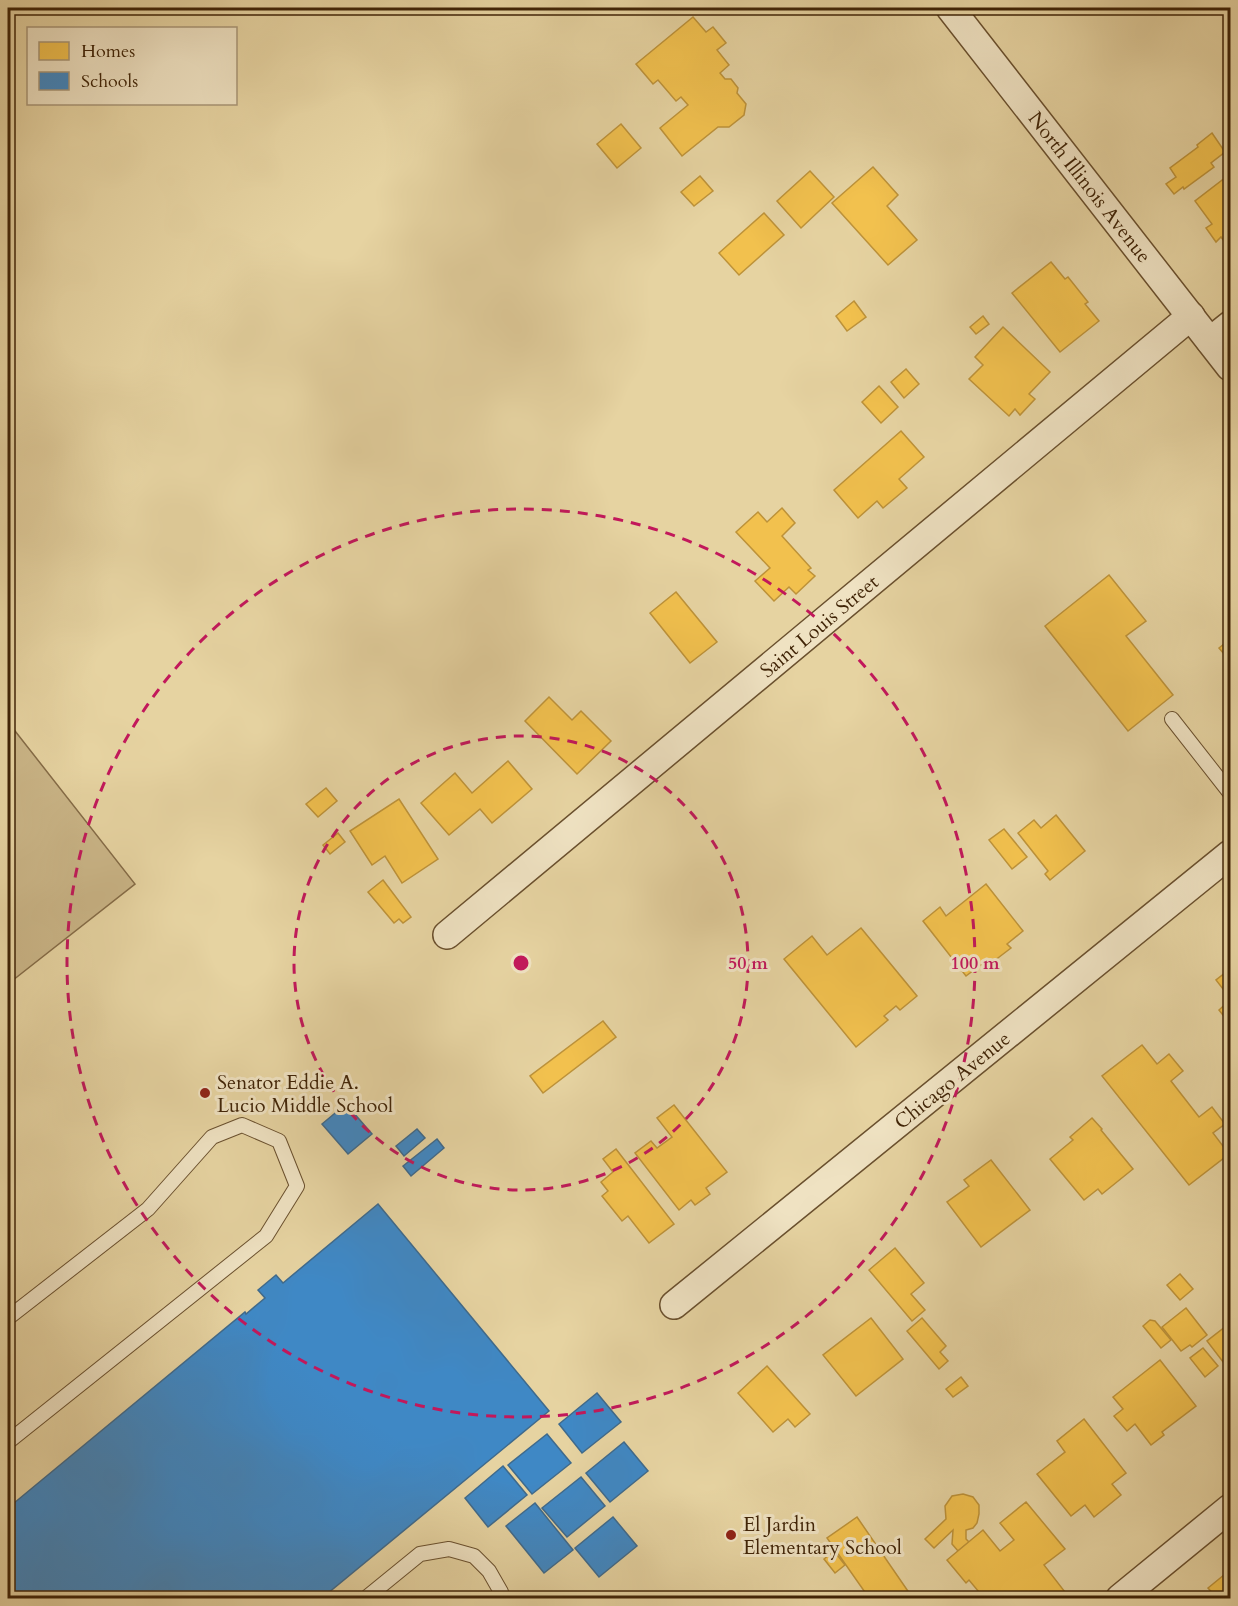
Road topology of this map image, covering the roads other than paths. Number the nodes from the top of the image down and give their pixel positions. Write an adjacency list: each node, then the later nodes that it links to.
1 (950, 8): 2 (street, North Illinois Avenue)
2 (1191, 316): 3 (street, North Illinois Avenue); 8 (street, Saint Louis Street)
3 (1220, 333): 4 (street, North Illinois Avenue)
4 (1230, 367)
5 (1172, 719): 6 (lane)
6 (1230, 794)
7 (1230, 854): 9 (street, Chicago Avenue)
8 (447, 935)
9 (674, 1305)
10 (8, 1318): 11 (lane)
11 (8, 1442)
12 (1230, 1508): 15 (street)
13 (366, 1599): 14 (lane)
14 (501, 1599)
15 (1120, 1599)

